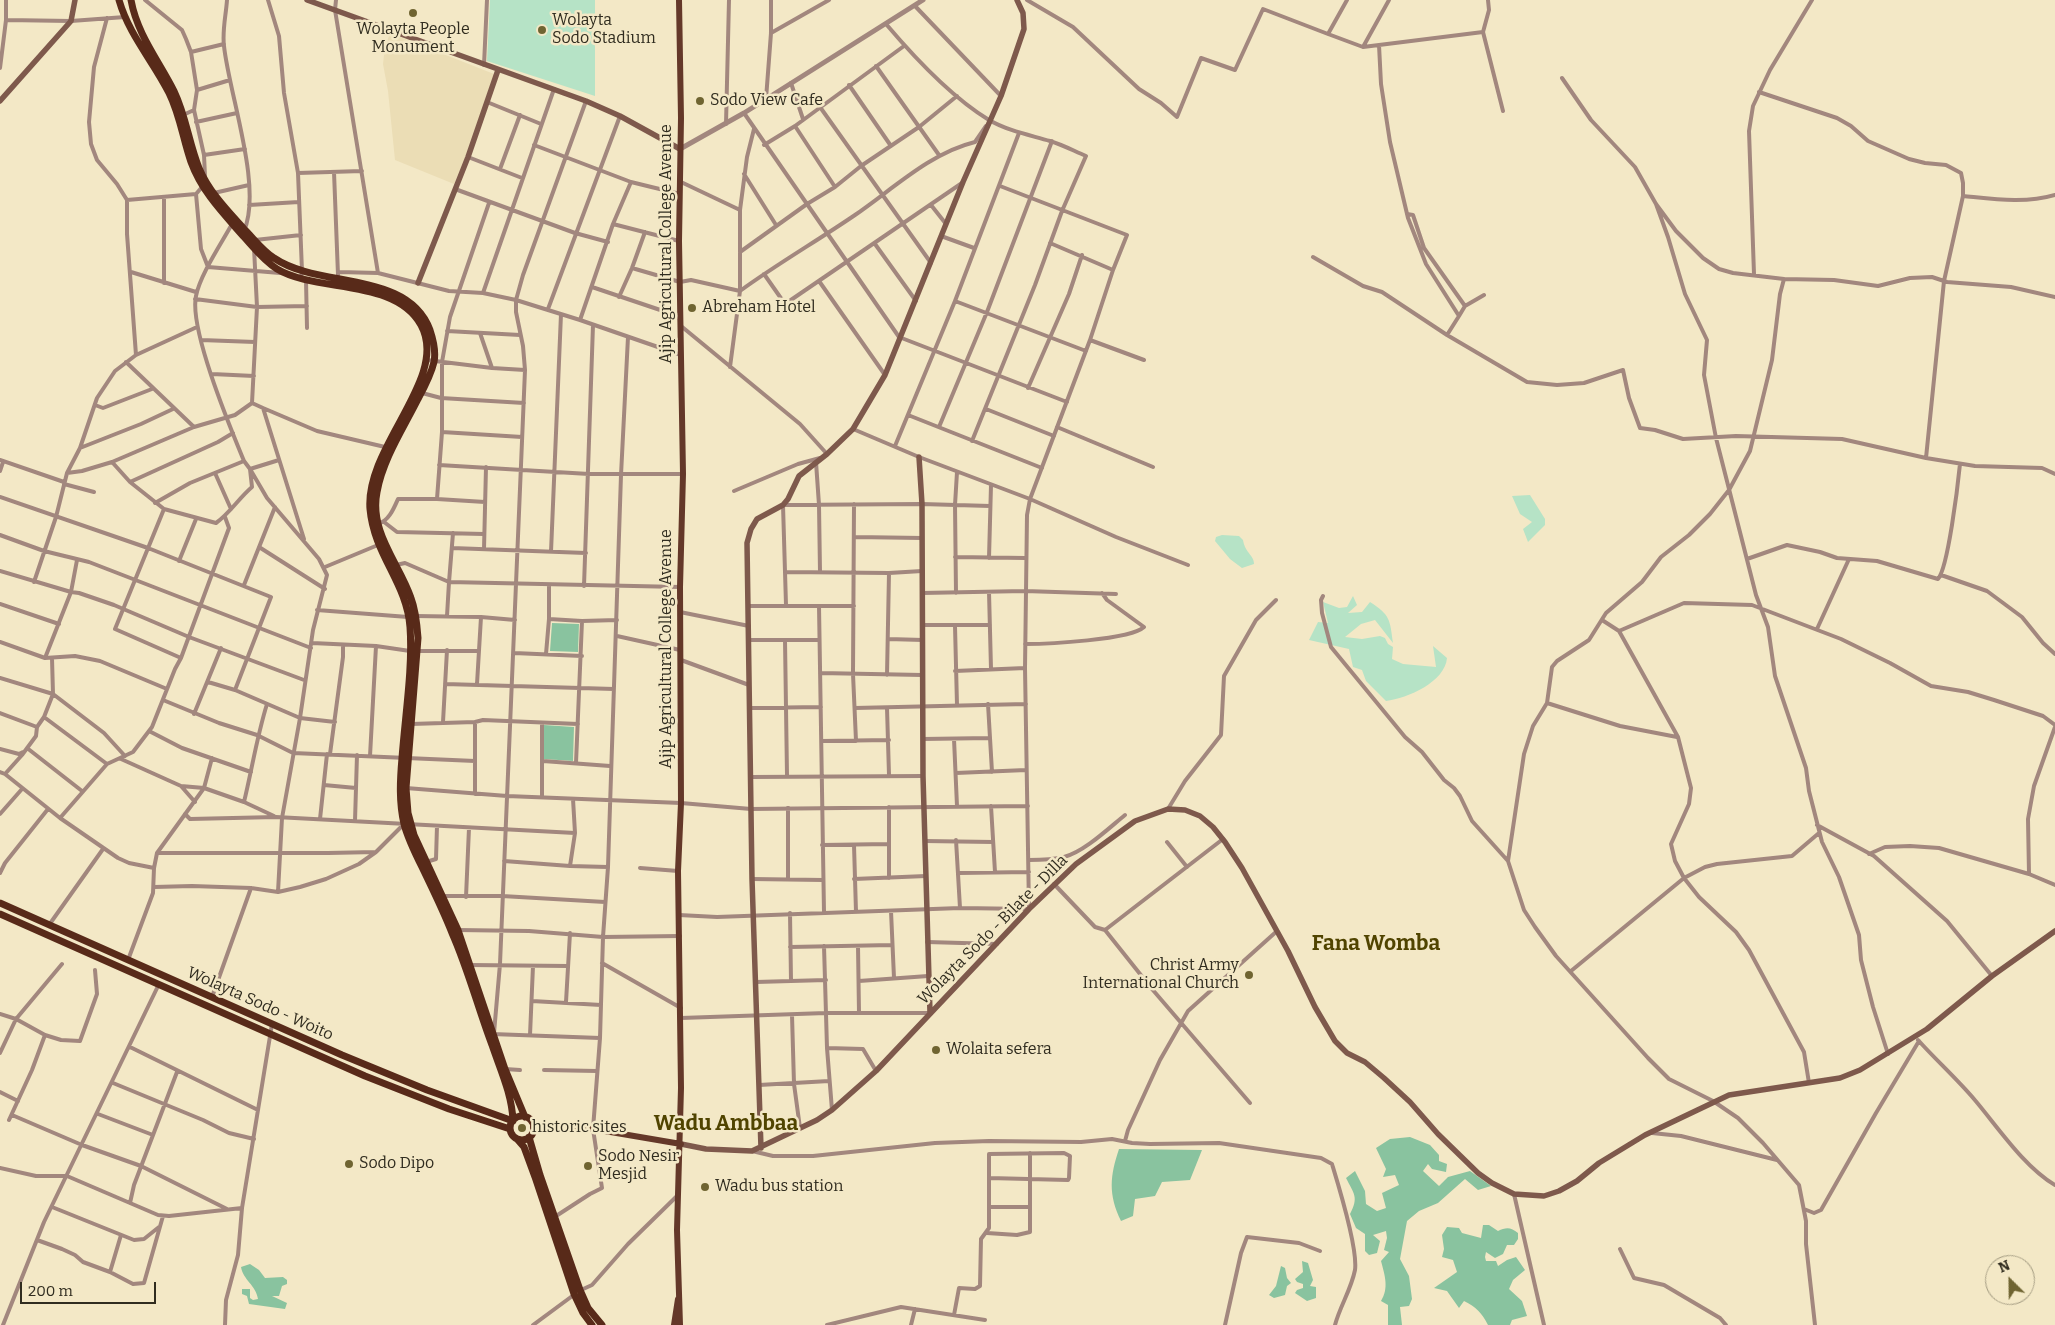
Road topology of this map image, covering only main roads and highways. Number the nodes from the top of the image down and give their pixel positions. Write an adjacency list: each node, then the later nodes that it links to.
1 (75, 0): 8 (main road)
2 (119, 0): 9 (highway)
3 (130, 0): 9 (highway)
4 (307, 0): 7 (main road)
5 (679, 0): 10 (main road, Ajip Agricultural College Avenue)
6 (1017, 0): 33 (main road)
7 (498, 70): 10 (main road); 14 (main road)
8 (0, 101)
9 (181, 116): 11 (highway)
10 (680, 149): 32 (main road, Ajip Agricultural College Avenue)
11 (204, 183): 12 (highway); 12 (highway)
12 (243, 232): 13 (highway); 13 (highway)
13 (303, 276): 15 (highway); 15 (highway)
14 (418, 283)
15 (434, 362): 17 (highway); 17 (highway)
16 (919, 458): 24 (main road)
17 (413, 617): 18 (highway)
18 (413, 651): 19 (highway); 19 (highway)
19 (405, 758): 20 (highway); 20 (highway)
20 (408, 824): 25 (highway); 25 (highway)
21 (0, 903): 27 (highway, Wolayta Sodo - Woito)
22 (0, 914): 29 (highway, Wolayta Sodo - Woito)
23 (2055, 931): 24 (main road, Wolayta Sodo - Bilate - Dilla)
24 (930, 1013): 33 (main road, Wolayta Sodo - Bilate - Dilla)
25 (491, 1034): 26 (highway); 27 (highway)
26 (525, 1117): 27 (highway); 28 (highway)
27 (512, 1121): 29 (highway)
28 (533, 1127): 30 (highway); 32 (main road)
29 (510, 1129): 31 (highway)
30 (529, 1137): 31 (highway); 34 (highway)
31 (517, 1139): 34 (highway)
32 (680, 1144): 33 (main road, Wolayta Sodo - Bilate - Dilla); 36 (main road, Ajip Agricultural College Avenue)
33 (761, 1148)
34 (553, 1218): 35 (highway)
35 (577, 1292): 37 (highway); 38 (highway)
36 (678, 1298): 39 (main road); 40 (main road)
37 (592, 1325)
38 (602, 1325)
39 (674, 1325)
40 (680, 1325)

